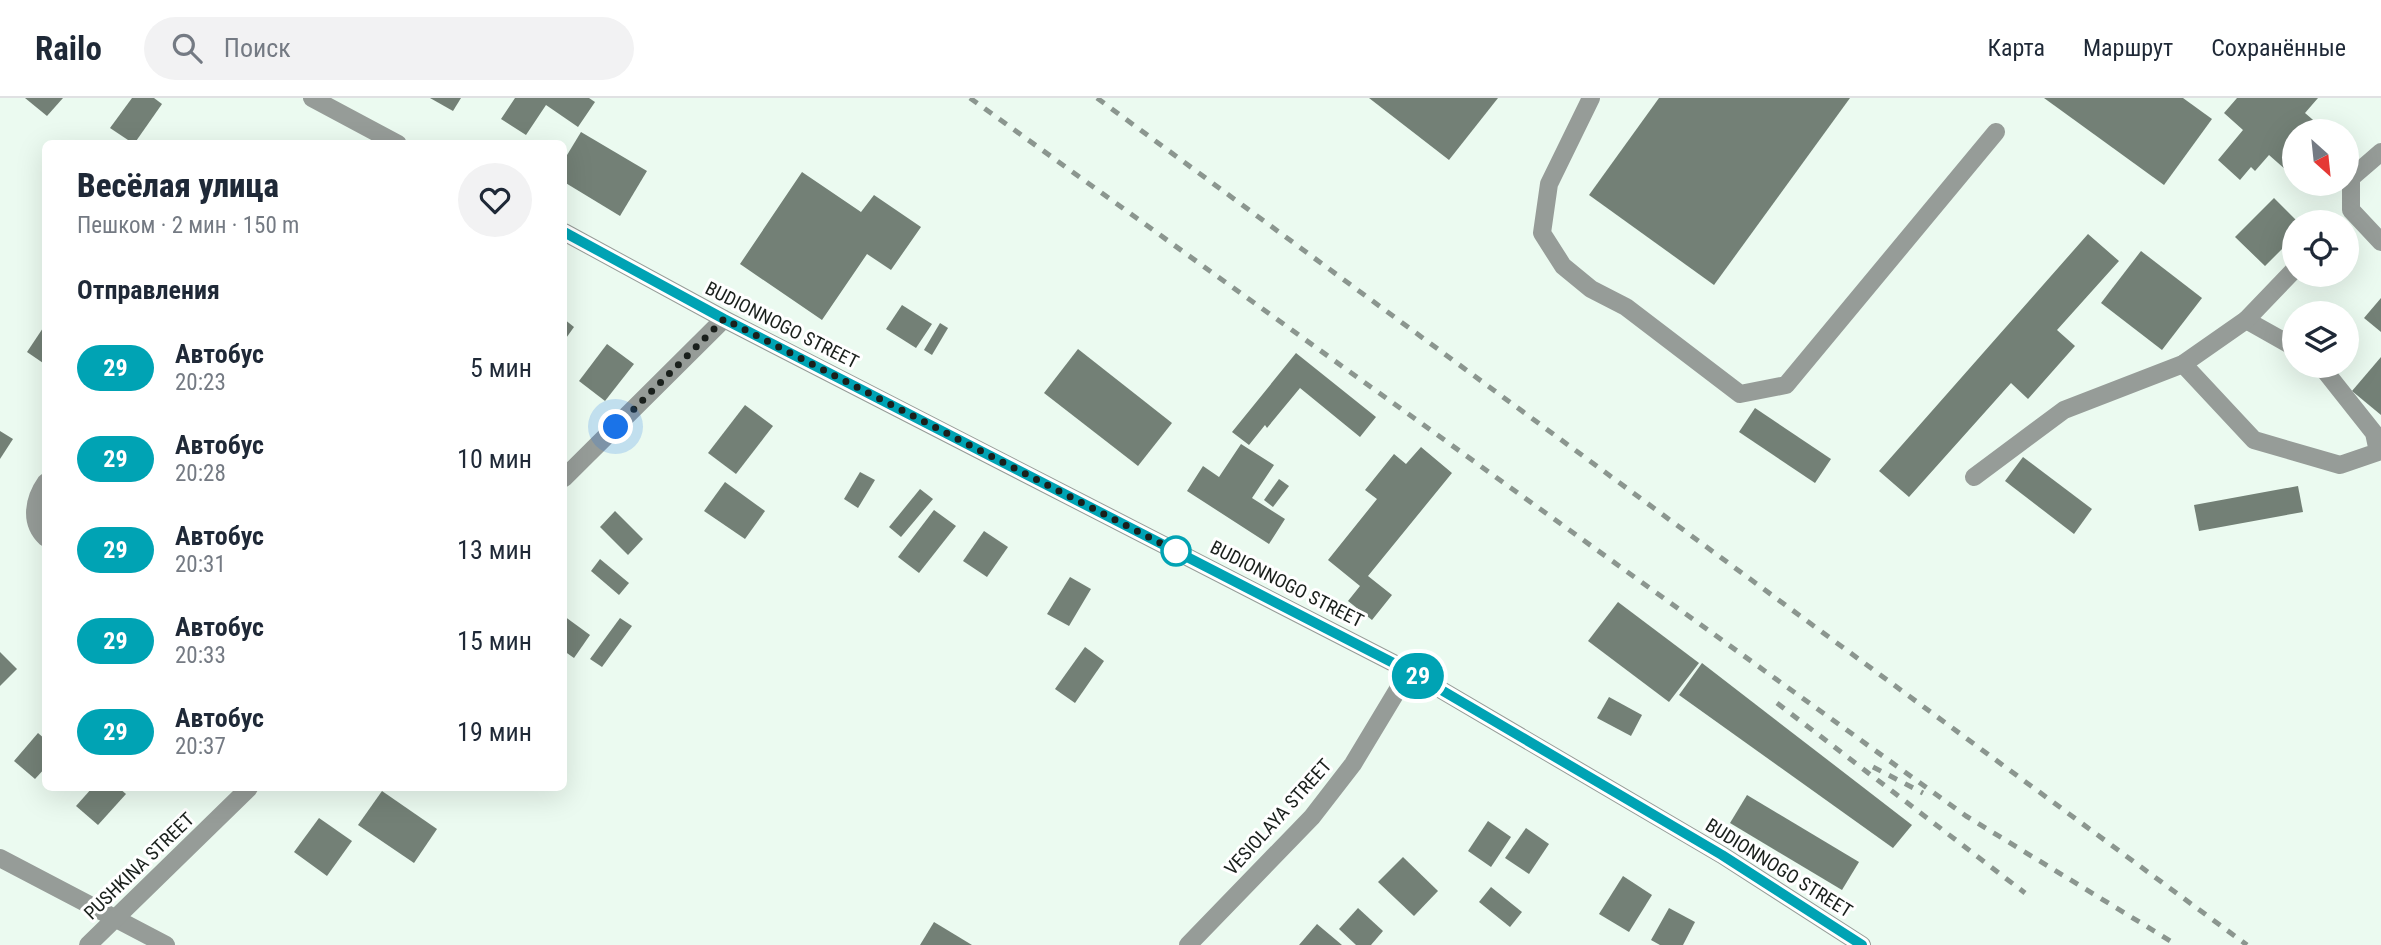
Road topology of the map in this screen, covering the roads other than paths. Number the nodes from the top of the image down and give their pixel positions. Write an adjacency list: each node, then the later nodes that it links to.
1 (312, 98): 4 (street)
2 (1591, 98): 3 (street)
3 (1996, 132)
4 (391, 140)
5 (2381, 152): 6 (street)
6 (2347, 210)
7 (2359, 226): 9 (street)
8 (567, 234): 11 (street, BUDIONNOGO STREET)
9 (2381, 242)
10 (2282, 282): 12 (street)
11 (724, 319): 16 (street); 20 (street, BUDIONNOGO STREET)
12 (2246, 320): 13 (street); 14 (street)
13 (2282, 340)
14 (2183, 364): 15 (street); 17 (street)
15 (2330, 378)
16 (567, 475)
17 (1974, 477)
18 (42, 488): 19 (street)
19 (42, 534)
20 (1409, 671): 26 (street, VESIOLAYA STREET); 27 (street, BUDIONNOGO STREET)
21 (246, 791): 23 (street, PUSHKINA STREET)
22 (0, 858): 23 (street)
23 (114, 918): 24 (street, PUSHKINA STREET); 25 (street)
24 (88, 945)
25 (166, 945)
26 (1188, 945)
27 (1862, 945)

